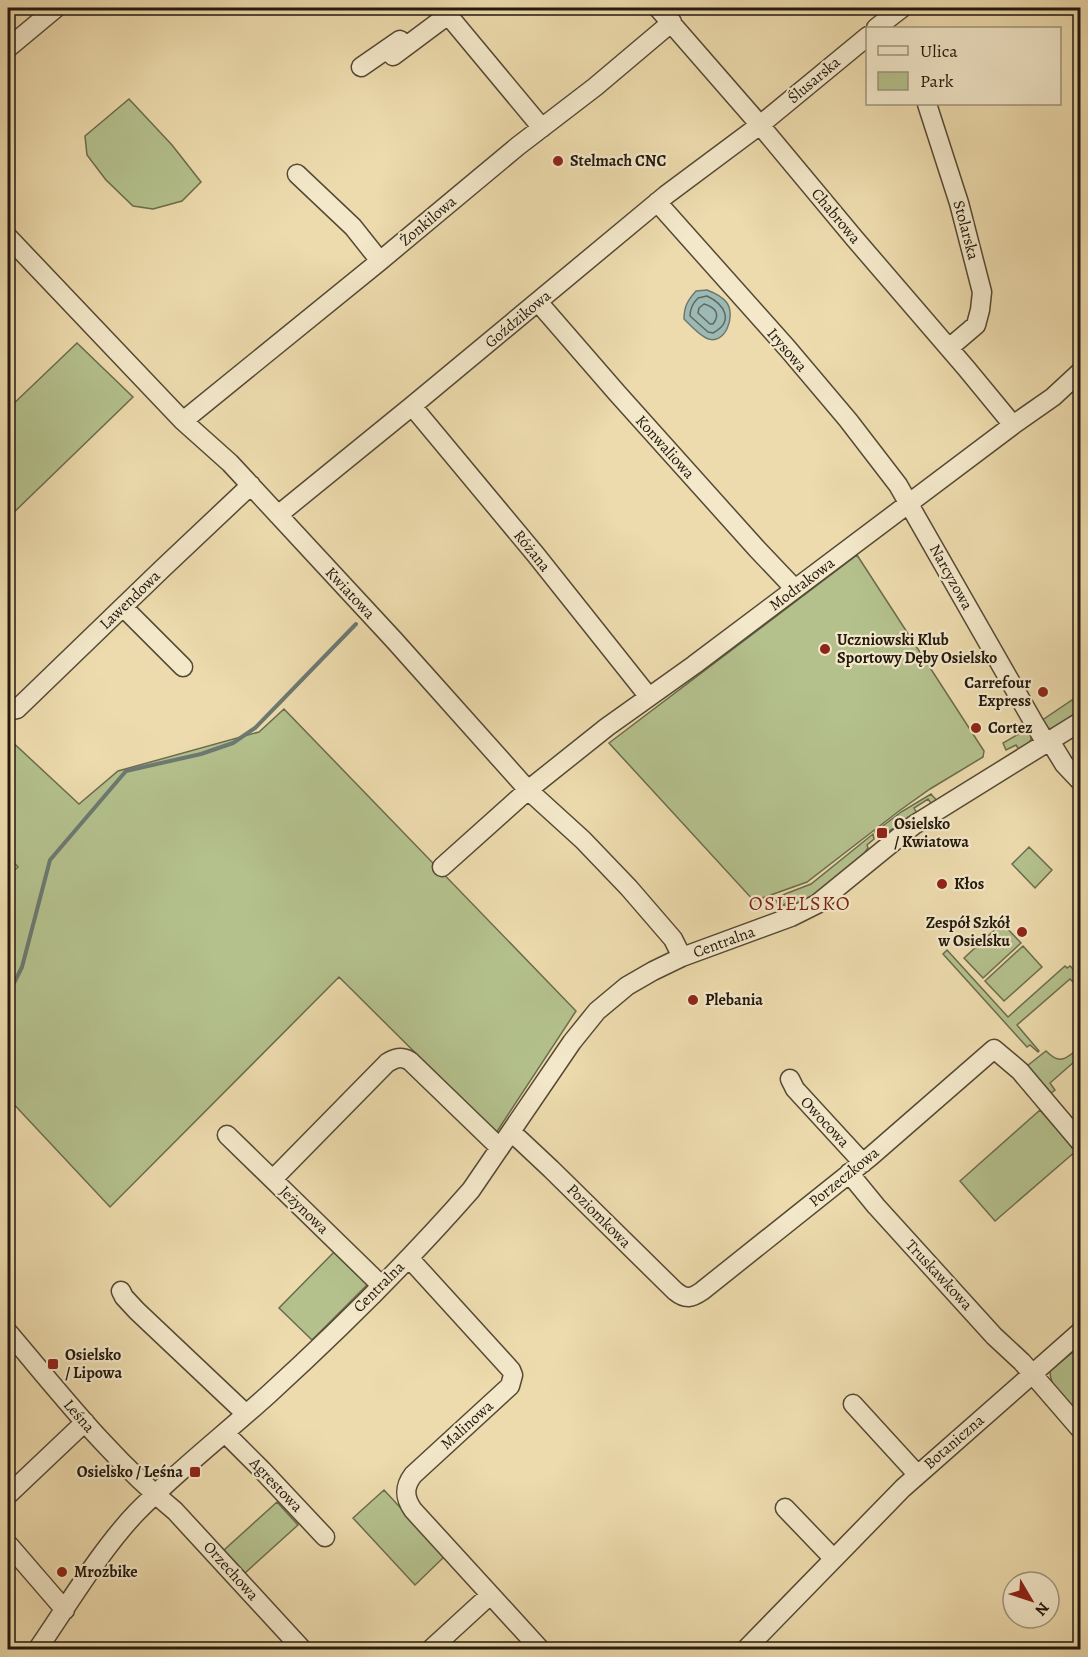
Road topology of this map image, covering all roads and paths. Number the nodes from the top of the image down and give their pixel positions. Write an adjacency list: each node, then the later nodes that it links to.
1 (56, 8): 8 (street)
2 (442, 8): 10 (street)
3 (658, 8): 5 (street, Chabrowa)
4 (902, 8): 6 (street, Ślusarska)
5 (672, 22): 12 (street, Chabrowa); 13 (street, Żonkilowa)
6 (879, 27)
7 (866, 38): 12 (street, Ślusarska)
8 (8, 48)
9 (393, 56): 13 (street)
10 (362, 67)
11 (927, 105): 19 (street, Stolarska)
12 (760, 125): 15 (street, Goździkowa); 19 (street, Chabrowa)
13 (542, 128): 17 (street, Żonkilowa)
14 (297, 174): 17 (street)
15 (657, 202): 18 (street, Goździkowa); 25 (street, Irysowa)
16 (8, 237): 22 (street, Kwiatowa)
17 (380, 261): 22 (street, Żonkilowa)
18 (538, 302): 21 (street, Goździkowa); 27 (street, Konwaliowa)
19 (949, 348): 23 (street, Chabrowa)
20 (1079, 378): 23 (street, Modrakowa)
21 (412, 406): 26 (street, Goździkowa); 30 (street, Różana)
22 (183, 421): 24 (street, Kwiatowa)
23 (1013, 425): 25 (street, Modrakowa)
24 (251, 486): 26 (street, Kwiatowa); 28 (street, Lawendowa)
25 (909, 504): 27 (street, Modrakowa); 33 (street, Narcyzowa)
26 (278, 515): 35 (street, Kwiatowa)
27 (795, 590): 30 (street, Modrakowa)
28 (123, 607): 29 (street); 31 (street, Lawendowa)
29 (183, 667)
30 (649, 697): 35 (street, Modrakowa)
31 (8, 711)
32 (1080, 722): 33 (street, Centralna)
33 (1048, 742): 34 (street, Narcyzowa); 37 (street, Centralna)
34 (1080, 781)
35 (528, 790): 36 (street, Modrakowa); 37 (street, Kwiatowa)
36 (442, 867)
37 (682, 957): 39 (street, Centralna)
38 (790, 1079): 43 (street, Owocowa)
39 (510, 1133): 42 (street, Centralna); 48 (street, Poziomkowa)
40 (227, 1135): 44 (street, Jeżynowa)
41 (1080, 1143): 43 (street, Porzeczkowa)
42 (500, 1148): 44 (street); 45 (street, Centralna)
43 (856, 1168): 48 (street, Porzeczkowa); 51 (street, Truskawkowa)
44 (273, 1179): 46 (street, Jeżynowa)
45 (408, 1258): 46 (street, Centralna); 64 (street, Malinowa)
46 (381, 1285): 53 (street, Centralna)
47 (121, 1291): 53 (street)
48 (689, 1298)
49 (1080, 1332): 51 (street, Botaniczna)
50 (8, 1333): 54 (street, Leśna)
51 (1032, 1374): 55 (street, Truskawkowa); 57 (street, Botaniczna)
52 (853, 1404): 57 (street)
53 (246, 1414): 56 (street, Centralna)
54 (85, 1422): 58 (street); 59 (street, Leśna)
55 (1080, 1429)
56 (225, 1433): 59 (street, Centralna); 61 (street, Agrestowa)
57 (917, 1474): 63 (street, Botaniczna)
58 (8, 1495)
59 (155, 1495): 65 (street, Centralna); 68 (street, Orzechowa)
60 (785, 1508): 63 (street)
61 (325, 1537)
62 (8, 1544): 65 (street)
63 (832, 1558): 66 (street, Botaniczna)
64 (490, 1595): 69 (street); 70 (street, Malinowa)
65 (65, 1610): 67 (street, Centralna)
66 (751, 1648)
67 (37, 1650)
68 (303, 1650)
69 (430, 1650)
70 (541, 1650)

